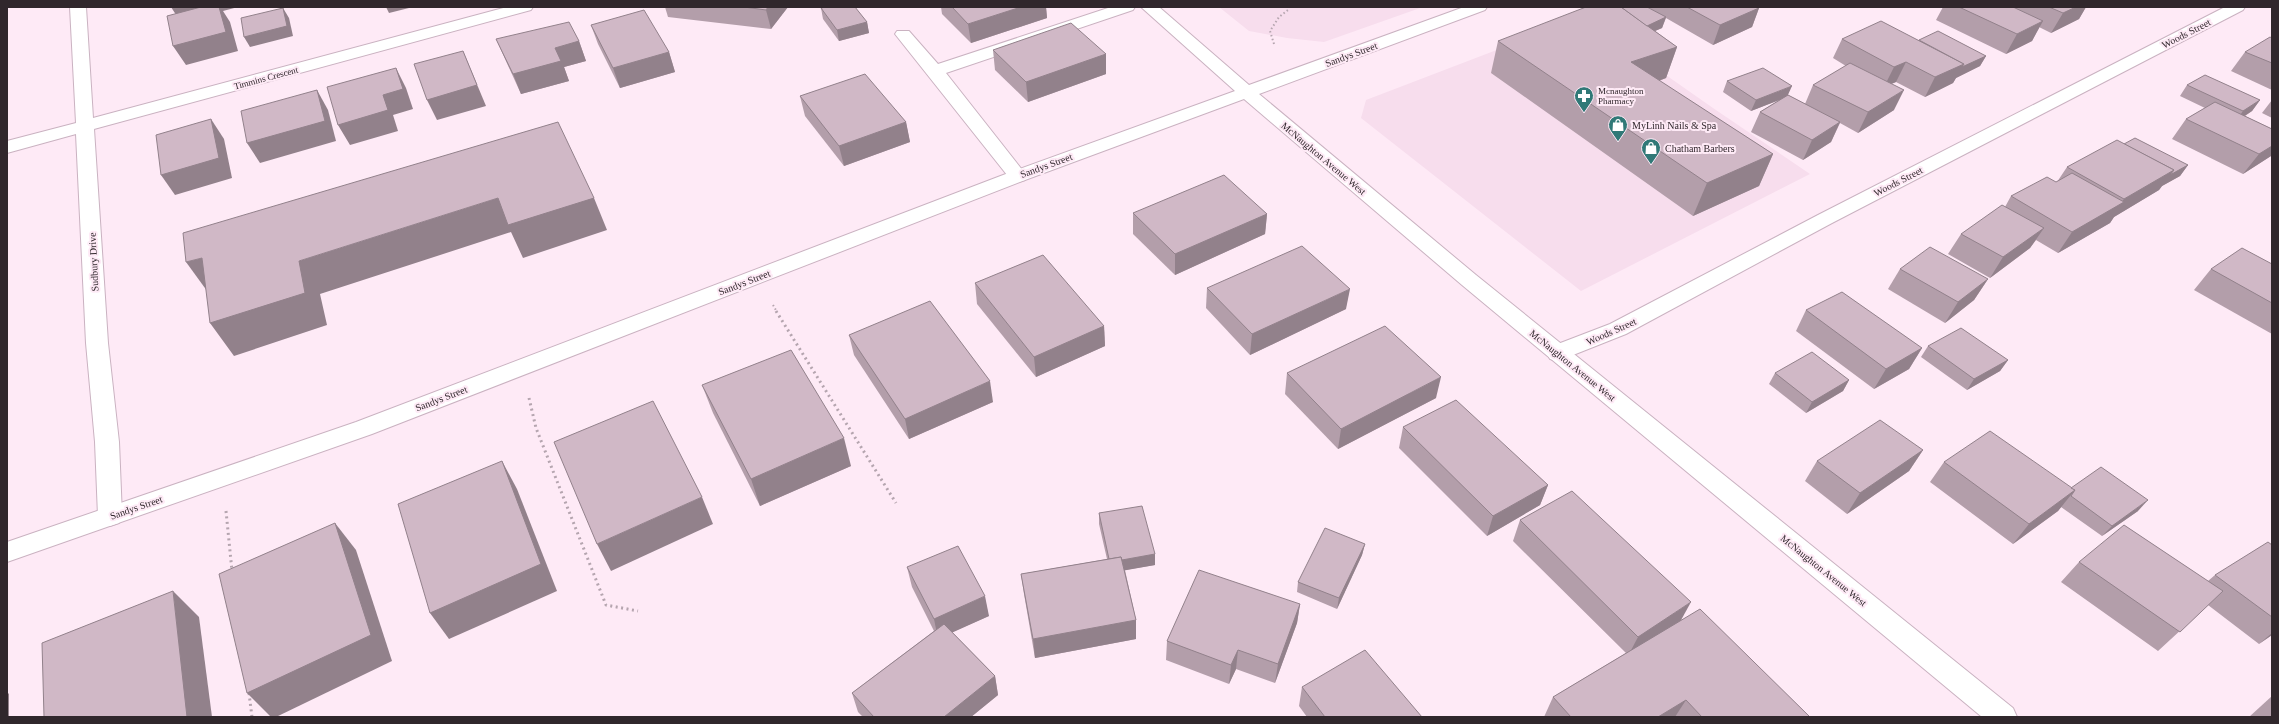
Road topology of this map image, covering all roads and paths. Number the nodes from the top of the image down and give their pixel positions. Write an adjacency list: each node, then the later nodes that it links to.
1 (78, 7): 12 (street, Sudbury Drive)
2 (525, 7): 12 (street, Timmins Crescent)
3 (1127, 7): 10 (street)
4 (1149, 7): 11 (street, McNaughton Avenue West)
5 (2237, 7): 16 (street, Woods Street)
6 (1470, 8): 11 (street, Sandys Street)
7 (1288, 10): 9 (path)
8 (903, 34): 10 (street)
9 (1274, 44)
10 (935, 71): 14 (street)
11 (1248, 92): 14 (street, Sandys Street); 16 (street, McNaughton Avenue West)
12 (85, 126): 13 (street, Timmins Crescent); 20 (street, Sudbury Drive)
13 (7, 147)
14 (1018, 176): 15 (street, Sandys Street)
15 (755, 277): 17 (street, Sandys Street); 19 (path)
16 (1558, 353): 26 (street, McNaughton Avenue West)
17 (522, 367): 18 (street, Sandys Street); 23 (path)
18 (224, 476): 20 (street, Sandys Street); 22 (path)
19 (896, 503)
20 (110, 516): 21 (street, Sandys Street)
21 (7, 552)
22 (233, 578)
23 (638, 611)
24 (248, 686): 25 (path)
25 (252, 717)
26 (2003, 717)

